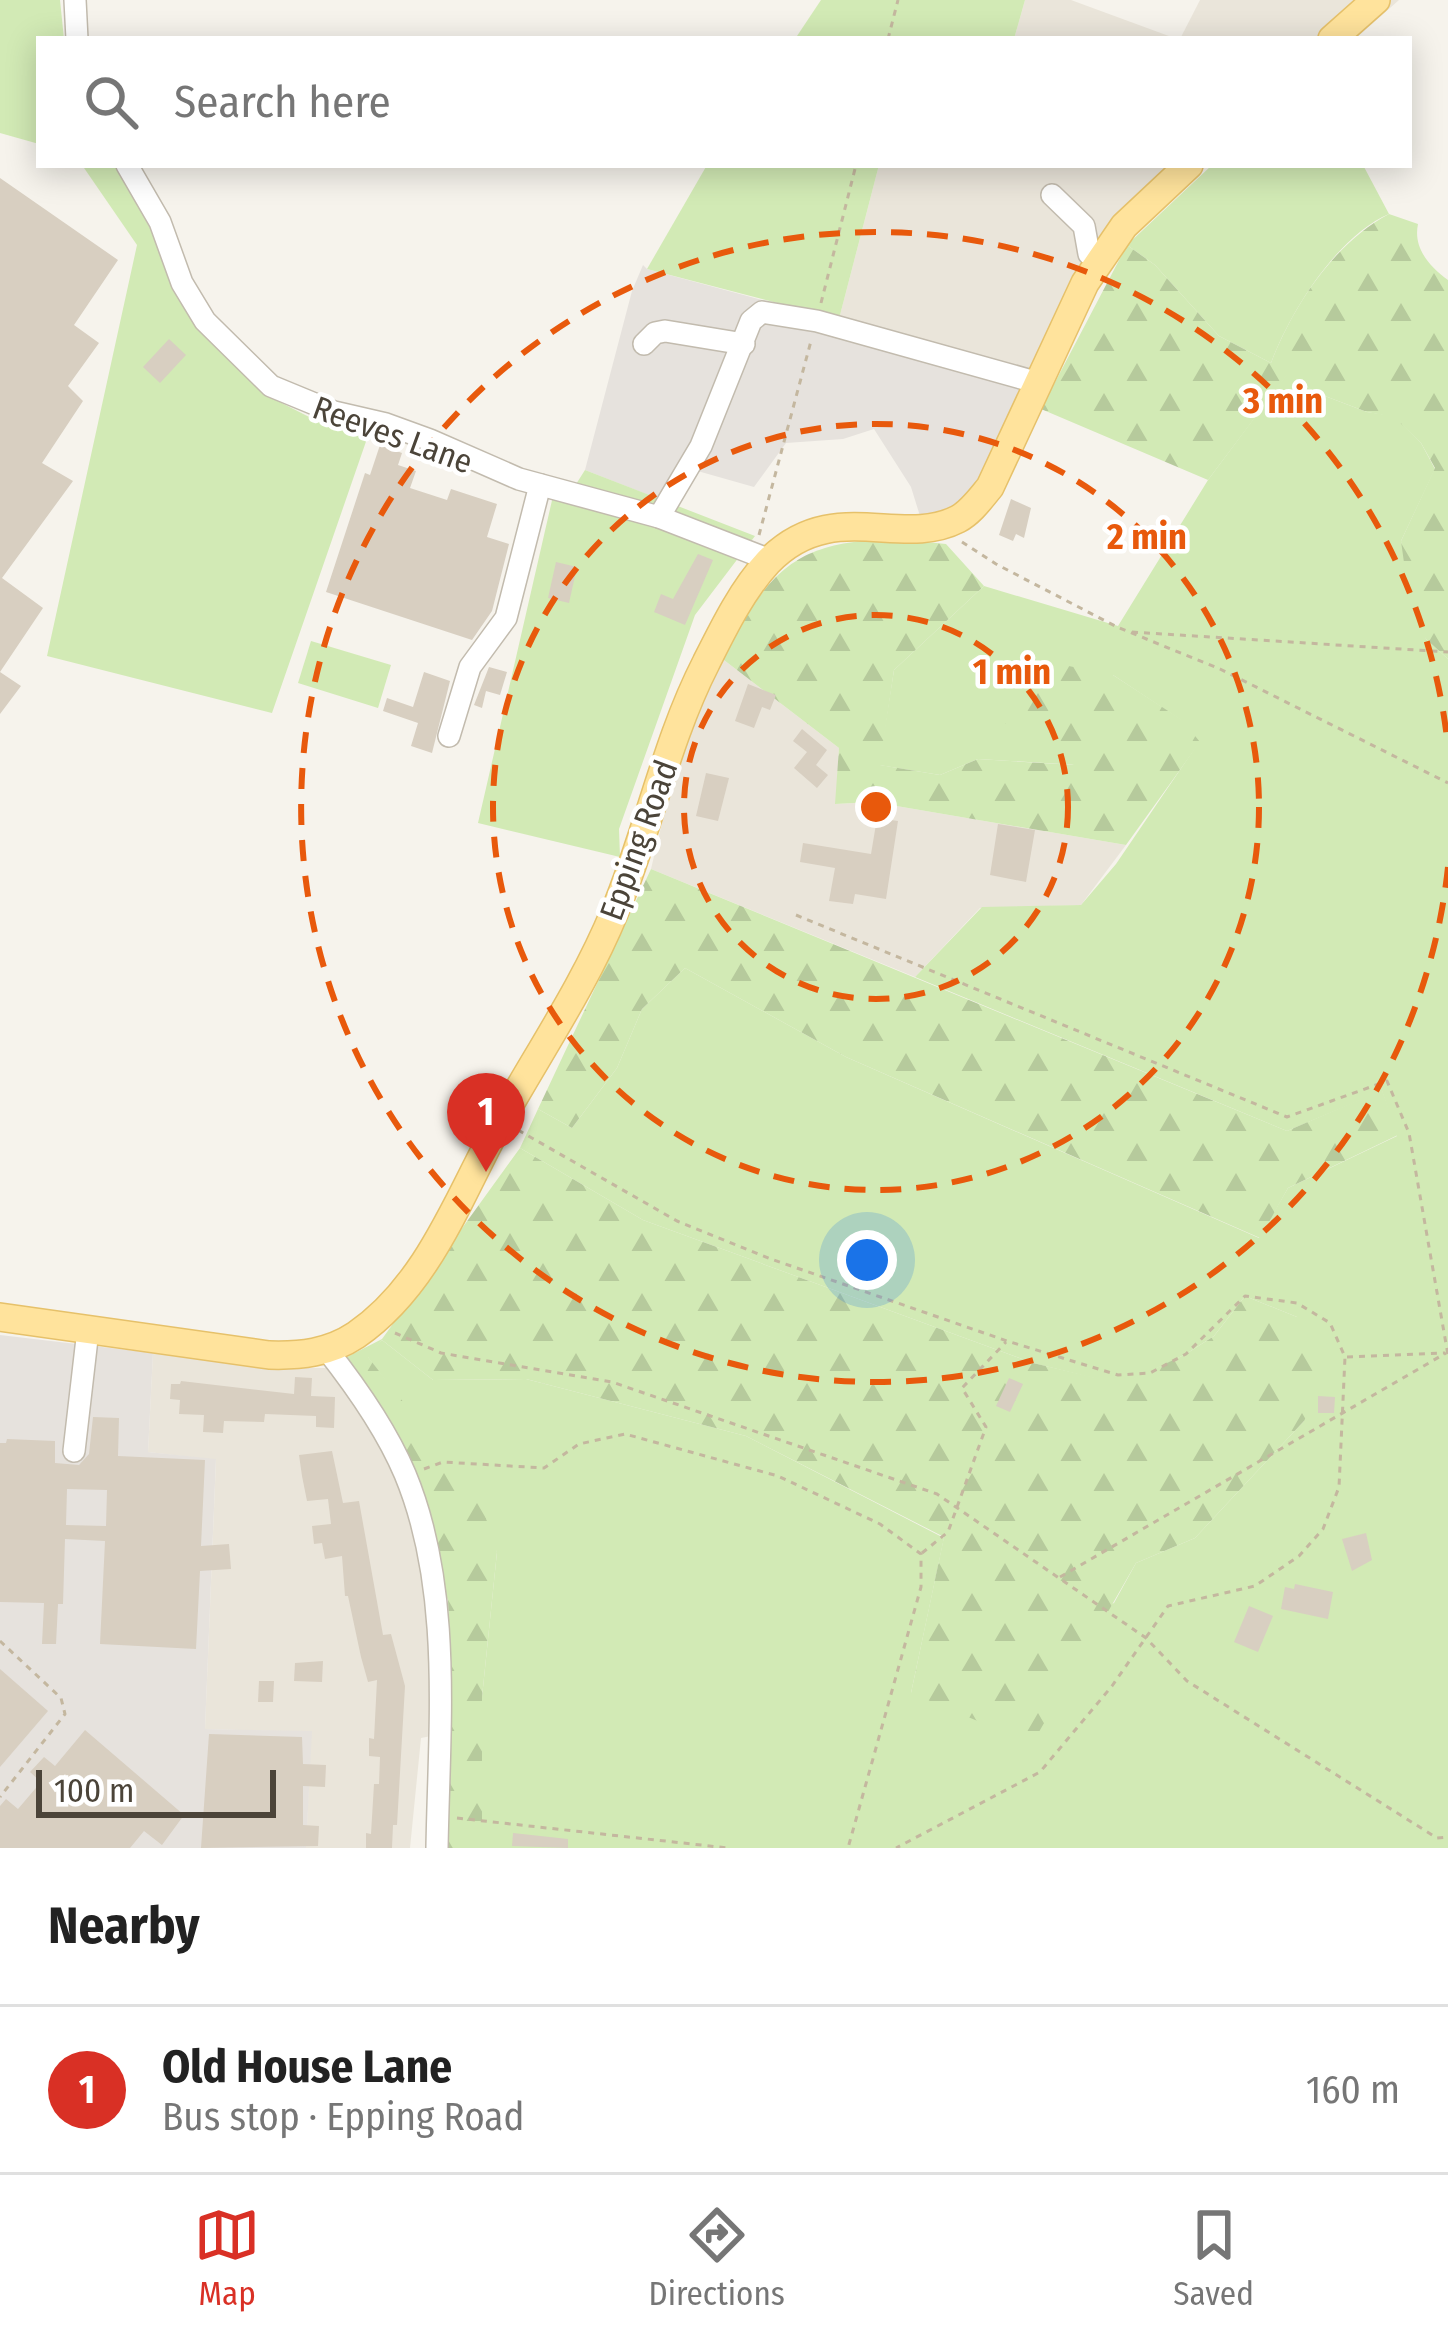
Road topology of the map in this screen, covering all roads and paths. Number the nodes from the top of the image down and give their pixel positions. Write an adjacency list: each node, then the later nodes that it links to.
1 (76, 0): 4 (street)
2 (898, 0): 5 (path)
3 (1376, 0): 6 (main road)
4 (77, 36)
5 (889, 36)
6 (1335, 36)
7 (129, 168): 16 (street, Reeves Lane)
8 (855, 168): 12 (path)
9 (1186, 168): 11 (main road)
10 (1052, 195): 11 (street)
11 (1100, 260): 15 (main road)
12 (817, 320): 14 (street); 15 (street); 19 (path)
13 (644, 344): 14 (street)
14 (744, 344): 17 (street)
15 (1039, 383): 18 (main road)
16 (540, 485): 17 (street, Reeves Lane); 22 (street)
17 (659, 517): 19 (street, Reeves Lane)
18 (943, 525): 19 (main road, Epping Road); 20 (path)
19 (762, 557): 25 (main road, Epping Road)
20 (1129, 632): 21 (path); 23 (path)
21 (1448, 652)
22 (449, 736)
23 (1448, 783)
24 (796, 915): 31 (path)
25 (502, 1120): 27 (main road, Epping Road); 29 (path)
26 (0, 1317): 28 (main road, Epping Road)
27 (371, 1322): 30 (main road, Epping Road); 36 (path)
28 (88, 1330): 30 (main road, Epping Road); 34 (street)
29 (1007, 1341): 32 (path); 36 (path)
30 (327, 1350): 35 (street)
31 (1448, 1354): 32 (path); 33 (path)
32 (1346, 1358): 33 (path)
33 (1344, 1412): 38 (path); 39 (path)
34 (74, 1451)
35 (406, 1477): 37 (path); 42 (street)
36 (956, 1507): 37 (path); 38 (path)
37 (921, 1554): 46 (path)
38 (1058, 1578): 39 (path)
39 (1145, 1638): 43 (path); 47 (path)
40 (0, 1641): 41 (path)
41 (0, 1797)
42 (437, 1815): 44 (street); 45 (path)
43 (1448, 1838)
44 (437, 1848)
45 (728, 1848)
46 (848, 1848)
47 (896, 1848)

